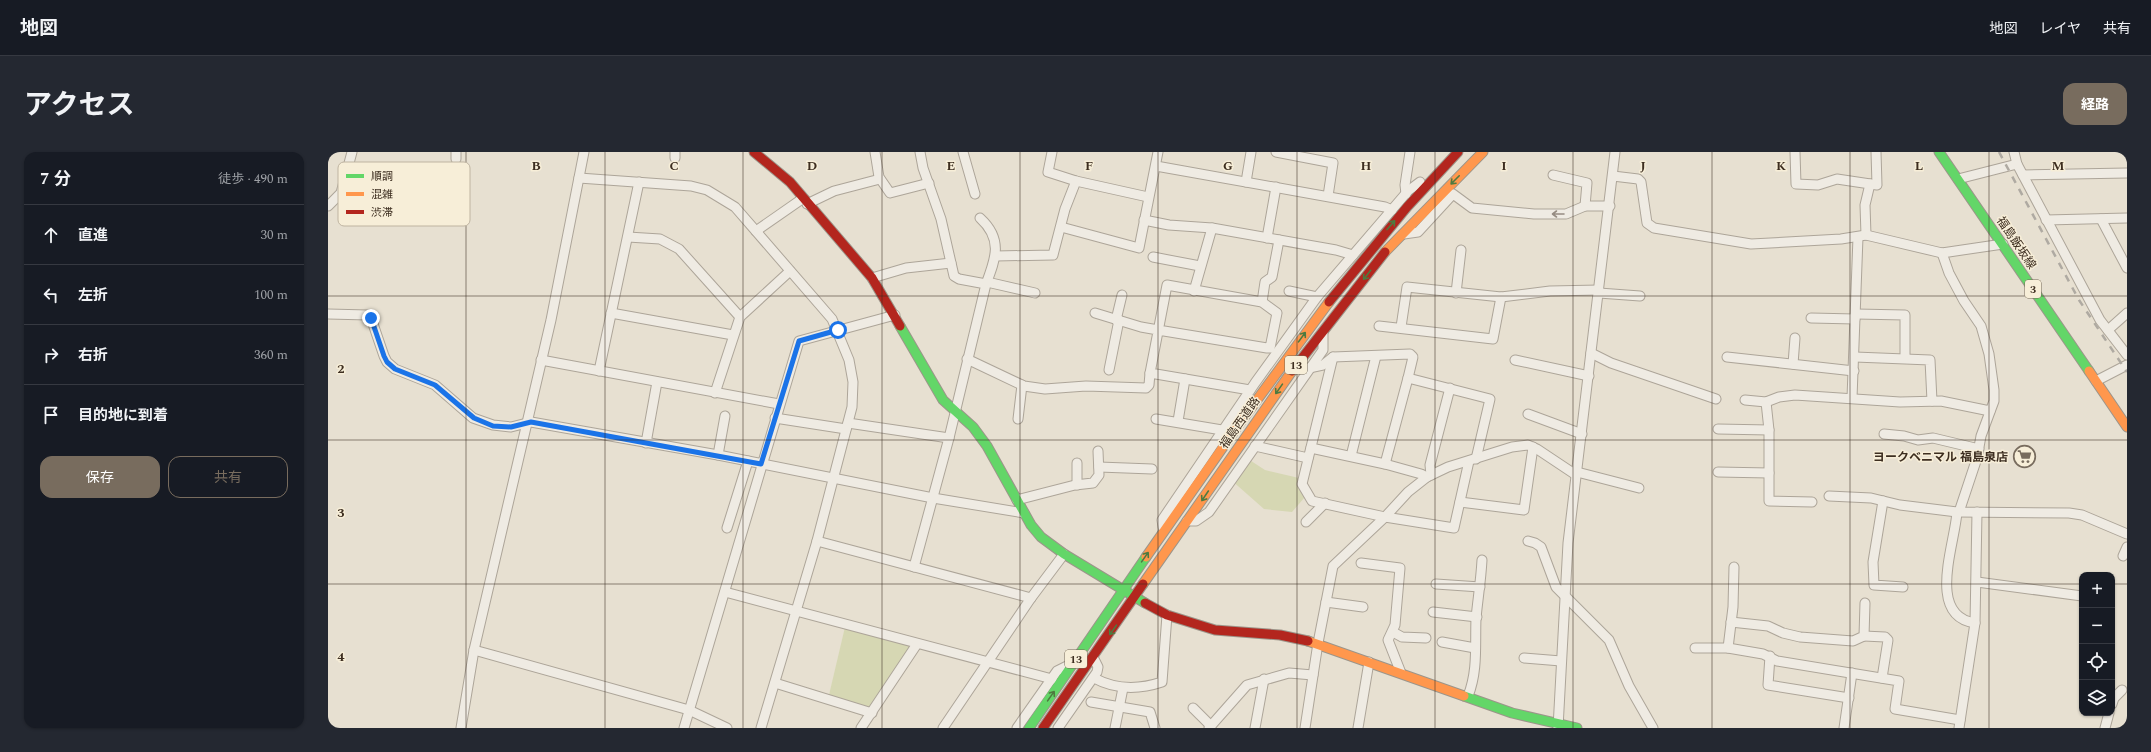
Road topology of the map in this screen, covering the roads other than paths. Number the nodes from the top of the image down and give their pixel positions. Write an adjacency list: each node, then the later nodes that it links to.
1 (352, 152): 19 (street)
2 (584, 152): 26 (street)
3 (754, 152): 41 (main road)
4 (875, 152): 28 (street)
5 (920, 152): 33 (street)
6 (963, 152): 36 (street)
7 (1052, 152): 30 (street)
8 (1158, 152): 21 (street)
9 (1251, 152): 32 (street)
10 (1276, 152): 39 (street)
11 (1410, 152): 37 (street)
12 (1458, 152): 27 (main road, 福島西道路 / 13)
13 (1483, 152): 54 (main road, 福島西道路 / 13, one-way to 54)
14 (1615, 152): 25 (street)
15 (1795, 152): 34 (street)
16 (1876, 152): 34 (street)
17 (1939, 152): 29 (main road, 福島飯坂線 / 3)
18 (2014, 152): 20 (street)
19 (349, 162)
20 (2017, 164): 23 (street); 29 (street)
21 (1156, 166): 32 (street); 40 (street)
22 (2127, 173): 23 (street)
23 (2023, 175): 50 (street)
24 (1553, 176): 43 (street)
25 (1613, 176): 44 (street); 55 (street)
26 (579, 178): 31 (street); 107 (street)
27 (1433, 178): 37 (street); 185 (main road, 福島西道路 / 13, one-way to 27)
28 (880, 179): 33 (street); 41 (street)
29 (1958, 179): 59 (main road, 福島飯坂線 / 3)
30 (1076, 181): 40 (street); 51 (street)
31 (638, 182): 53 (street); 56 (street)
32 (1246, 182): 35 (street)
33 (929, 183): 65 (street)
34 (1870, 184): 55 (street)
35 (1276, 187): 39 (street); 57 (street)
36 (975, 194)
37 (1406, 194): 45 (street)
38 (338, 195): 42 (street)
39 (1328, 196): 45 (street)
40 (1148, 198): 49 (street)
41 (804, 202): 53 (street); 69 (main road)
42 (328, 206)
43 (1585, 206): 44 (street); 54 (street, one-way to 54)
44 (1610, 206): 73 (street)
45 (1392, 210): 62 (street)
46 (980, 218): 63 (street)
47 (2127, 218): 48 (street)
48 (2101, 219): 50 (street); 67 (street)
49 (1144, 220): 51 (street); 52 (street)
50 (2046, 220): 95 (street)
51 (1061, 227): 63 (street)
52 (1212, 228): 57 (street); 66 (street)
53 (756, 231): 68 (street)
54 (1402, 234): 94 (main road, 福島西道路 / 13, one-way to 94)
55 (1862, 236): 61 (street); 86 (street)
56 (628, 237): 81 (street); 87 (street)
57 (1267, 238): 58 (street)
58 (1279, 240): 62 (street); 80 (street)
59 (2003, 244): 61 (street); 119 (main road, 福島飯坂線 / 3)
60 (1461, 250): 75 (street)
61 (1942, 253): 132 (street)
62 (1353, 255): 78 (street)
63 (996, 256): 70 (street)
64 (1153, 256): 66 (street)
65 (951, 263): 69 (street); 70 (street)
66 (1200, 266): 71 (street)
67 (2127, 268)
68 (790, 271): 87 (street); 92 (street)
69 (872, 278): 85 (main road)
70 (986, 283): 74 (street); 106 (street)
71 (1194, 291): 80 (street); 93 (street)
72 (1289, 291): 78 (street)
73 (1599, 292): 77 (street); 79 (street); 99 (street)
74 (1034, 293)
75 (1456, 293): 79 (street); 91 (street)
76 (1122, 295): 89 (street)
77 (1640, 296)
78 (1317, 297): 98 (street)
79 (1501, 297): 91 (street)
80 (1262, 302): 98 (street)
81 (611, 313): 96 (street); 113 (street)
82 (1095, 313): 89 (street)
83 (2127, 313): 95 (street)
84 (328, 314): 139 (street)
85 (895, 315): 92 (street); 131 (main road)
86 (1856, 316): 88 (street); 102 (street); 105 (street)
87 (740, 317): 96 (street)
88 (1811, 318)
89 (1118, 320): 93 (street); 112 (street)
90 (1379, 326): 91 (street)
91 (1401, 327)
92 (838, 330): 130 (street); 140 (street)
93 (1158, 330): 98 (street); 115 (street)
94 (1323, 330): 111 (street); 182 (main road, 福島西道路 / 13, one-way to 182)
95 (2108, 330): 101 (street)
96 (733, 335): 124 (street)
97 (1795, 338): 109 (street)
98 (1273, 350): 123 (street)
99 (1591, 352): 116 (street); 126 (street)
100 (1376, 356): 103 (street); 117 (street); 155 (street)
101 (2127, 356)
102 (1855, 357): 105 (street); 114 (street)
103 (1333, 358): 111 (street); 151 (street)
104 (1727, 358): 109 (street)
105 (1905, 358): 128 (street)
106 (967, 359): 121 (street); 131 (street)
107 (541, 360): 113 (street); 139 (street)
108 (1515, 360): 116 (street)
109 (1793, 364): 114 (street)
110 (2127, 365): 119 (street)
111 (1309, 368): 149 (street)
112 (1109, 370)
113 (598, 371): 120 (street)
114 (1854, 371): 125 (street)
115 (1150, 373): 118 (street); 121 (street)
116 (1589, 376): 145 (street)
117 (1408, 378): 122 (street); 161 (street)
118 (1185, 379): 123 (street); 138 (street)
119 (2096, 381): 141 (main road, 福島飯坂線 / 3)
120 (657, 382): 124 (street); 148 (street)
121 (1022, 385): 136 (street)
122 (1450, 388): 157 (street); 167 (street)
123 (1250, 390): 143 (street)
124 (716, 393): 130 (street)
125 (1852, 398): 128 (street); 129 (street)
126 (1716, 399)
127 (1745, 400): 129 (street)
128 (1932, 401): 132 (street)
129 (1766, 402): 144 (street)
130 (779, 404): 135 (street)
131 (956, 410): 147 (street); 173 (main road)
132 (1990, 412): 152 (street)
133 (1528, 414): 145 (street)
134 (725, 416): 154 (street)
135 (775, 418): 140 (street); 160 (street)
136 (1018, 419)
137 (1156, 419): 138 (street)
138 (1178, 421): 143 (street)
139 (527, 424): 148 (street); 224 (street)
140 (847, 426): 147 (street); 168 (street)
141 (2127, 427)
142 (1718, 429): 144 (street)
143 (1222, 430): 185 (street)
144 (1769, 430): 166 (street)
145 (1582, 434): 165 (street)
146 (1884, 434): 152 (street)
147 (949, 438): 172 (street)
148 (646, 443): 154 (street)
149 (1255, 446): 156 (street); 182 (street)
150 (1533, 447): 157 (street); 165 (street); 175 (street)
151 (1311, 448): 155 (street); 156 (street)
152 (1979, 449): 179 (street)
153 (1098, 451): 162 (street)
154 (718, 455): 158 (street)
155 (1351, 456): 161 (street)
156 (1308, 458): 177 (street)
157 (1472, 460): 167 (street); 175 (street)
158 (748, 461): 160 (street); 184 (street)
159 (1077, 462): 169 (street)
160 (761, 464): 168 (street); 201 (street)
161 (1385, 464): 167 (street)
162 (1099, 467): 163 (street); 169 (street)
163 (1152, 469)
164 (1718, 472): 166 (street)
165 (1577, 473): 170 (street); 202 (street)
166 (1770, 473): 176 (street)
167 (1429, 476): 181 (street)
168 (833, 478): 172 (street); 187 (street)
169 (1077, 485): 173 (street)
170 (1639, 488)
171 (1829, 496): 174 (street)
172 (933, 498): 178 (street); 194 (street)
173 (1017, 500): 178 (main road)
174 (1883, 501): 179 (street); 199 (street)
175 (1460, 502): 181 (street)
176 (1812, 502)
177 (1325, 504): 181 (street); 183 (street)
178 (1024, 512): 190 (main road)
179 (1958, 512): 180 (street); 214 (street)
180 (1976, 512): 186 (street); 196 (street)
181 (1386, 516): 206 (street)
182 (1187, 522): 205 (main road, 福島西道路 / 13)
183 (1306, 522)
184 (727, 528)
185 (1164, 530): 200 (main road, 福島西道路 / 13, one-way to 185)
186 (2127, 534)
187 (817, 541): 194 (street); 209 (street)
188 (1528, 541): 202 (street)
189 (2127, 547): 191 (street)
190 (1064, 554): 200 (main road); 204 (street)
191 (2123, 556)
192 (1482, 560): 198 (street)
193 (1361, 562): 215 (street)
194 (914, 567): 204 (street)
195 (1734, 567): 213 (street)
196 (1977, 582): 203 (street); 214 (street)
197 (1436, 584): 198 (street)
198 (1480, 587): 212 (street)
199 (1903, 587)
200 (1122, 589): 205 (main road); 231 (main road, 福島西道路 / 13)
201 (725, 592): 209 (street); 248 (street)
202 (1564, 593): 228 (street); 270 (street)
203 (2079, 596)
204 (1031, 598): 229 (street)
205 (1135, 598): 211 (main road); 226 (main road, 福島西道路 / 13, one-way to 226)
206 (1326, 602): 208 (street); 219 (street)
207 (1865, 603): 216 (street)
208 (1363, 607)
209 (796, 611): 220 (street); 239 (street)
210 (1433, 612): 212 (street)
211 (1167, 615): 219 (main road); 240 (street)
212 (1476, 617): 221 (street)
213 (1731, 622): 216 (street); 223 (street)
214 (1975, 623): 251 (street)
215 (1393, 632): 217 (street); 232 (street)
216 (1864, 636): 236 (street)
217 (1426, 638)
218 (1442, 642): 221 (street)
219 (1318, 643): 230 (main road); 234 (street)
220 (917, 644): 229 (street); 249 (street)
221 (1475, 648): 242 (street)
222 (1695, 648): 223 (street)
223 (1728, 648): 225 (street)
224 (474, 650): 248 (street); 254 (street)
225 (1770, 656): 233 (street); 244 (street)
226 (1094, 657): 235 (street); 262 (main road, 福島西道路 / 13)
227 (1524, 658): 228 (street)
228 (1561, 661): 252 (street)
229 (988, 662): 237 (street); 259 (street)
230 (1369, 662): 232 (main road); 268 (street)
231 (1073, 664): 237 (street); 261 (main road, 福島西道路 / 13, one-way to 231)
232 (1401, 673): 242 (main road)
233 (1852, 673): 236 (street); 244 (street)
234 (1313, 675): 238 (street); 267 (street)
235 (1094, 678): 240 (street); 263 (street)
236 (1882, 678): 251 (street)
237 (1052, 679): 260 (street)
238 (1264, 679): 253 (street); 266 (street)
239 (775, 683): 249 (street); 257 (street)
240 (1123, 688): 246 (street)
241 (2122, 690): 243 (street)
242 (1468, 696): 252 (main road)
243 (2115, 697)
244 (1848, 698): 271 (street)
245 (1091, 702): 246 (street)
246 (1120, 706): 264 (street); 265 (street)
247 (1194, 708): 253 (street)
248 (689, 710): 255 (street); 256 (street)
249 (872, 712): 258 (street)
250 (2108, 716): 272 (street)
251 (1959, 724)
252 (1558, 726): 269 (main road)
253 (1210, 727)
254 (461, 728)
255 (684, 728)
256 (727, 728)
257 (760, 728)
258 (861, 728)
259 (943, 728)
260 (1017, 728)
261 (1029, 728)
262 (1043, 728)
263 (1058, 728)
264 (1115, 728)
265 (1155, 728)
266 (1255, 728)
267 (1305, 728)
268 (1358, 728)
269 (1577, 728)
270 (1653, 728)
271 (1844, 728)
272 (2105, 728)

